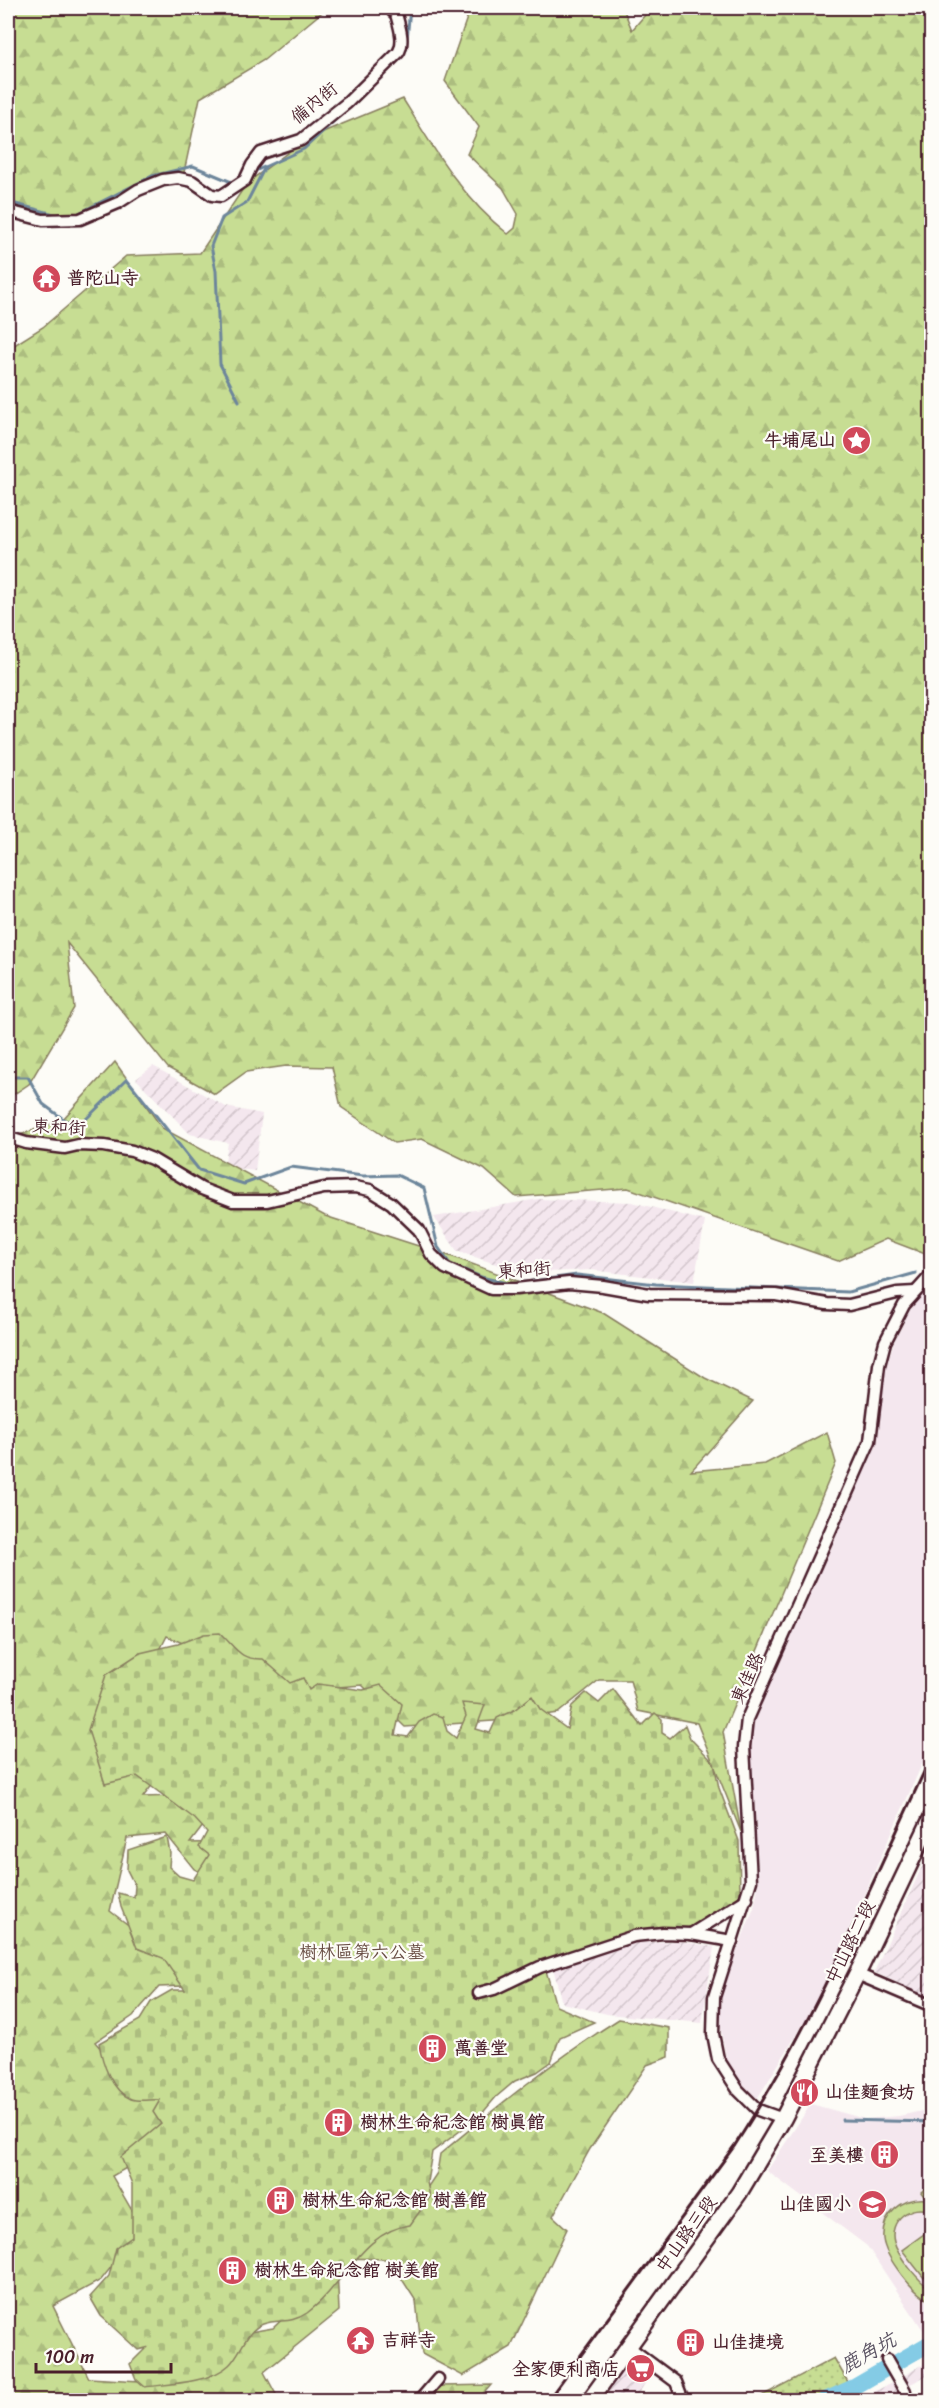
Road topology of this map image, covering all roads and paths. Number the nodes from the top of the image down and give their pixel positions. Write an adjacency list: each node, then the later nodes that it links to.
1 (395, 9): 2 (street, 備內街)
2 (12, 212)
3 (8, 1140): 5 (street, 東和街)
4 (932, 1274): 5 (street, 東佳路)
5 (915, 1292): 7 (street, 東佳路)
6 (932, 1817): 10 (main road, 中山路二段)
7 (747, 1899): 8 (street); 9 (street, 東佳路)
8 (691, 1934): 9 (street); 11 (street)
9 (732, 1941): 14 (street, 東佳路)
10 (857, 1974): 12 (street); 13 (main road, 中山路二段)
11 (479, 1993)
12 (932, 2006)
13 (802, 2082): 14 (main road, 中山路三段)
14 (783, 2119): 15 (main road, 中山路三段)
15 (629, 2347): 20 (main road, 中山路三段); 21 (street)
16 (887, 2360): 18 (street)
17 (438, 2379): 19 (street)
18 (905, 2391)
19 (420, 2400)
20 (590, 2400)
21 (683, 2400)

